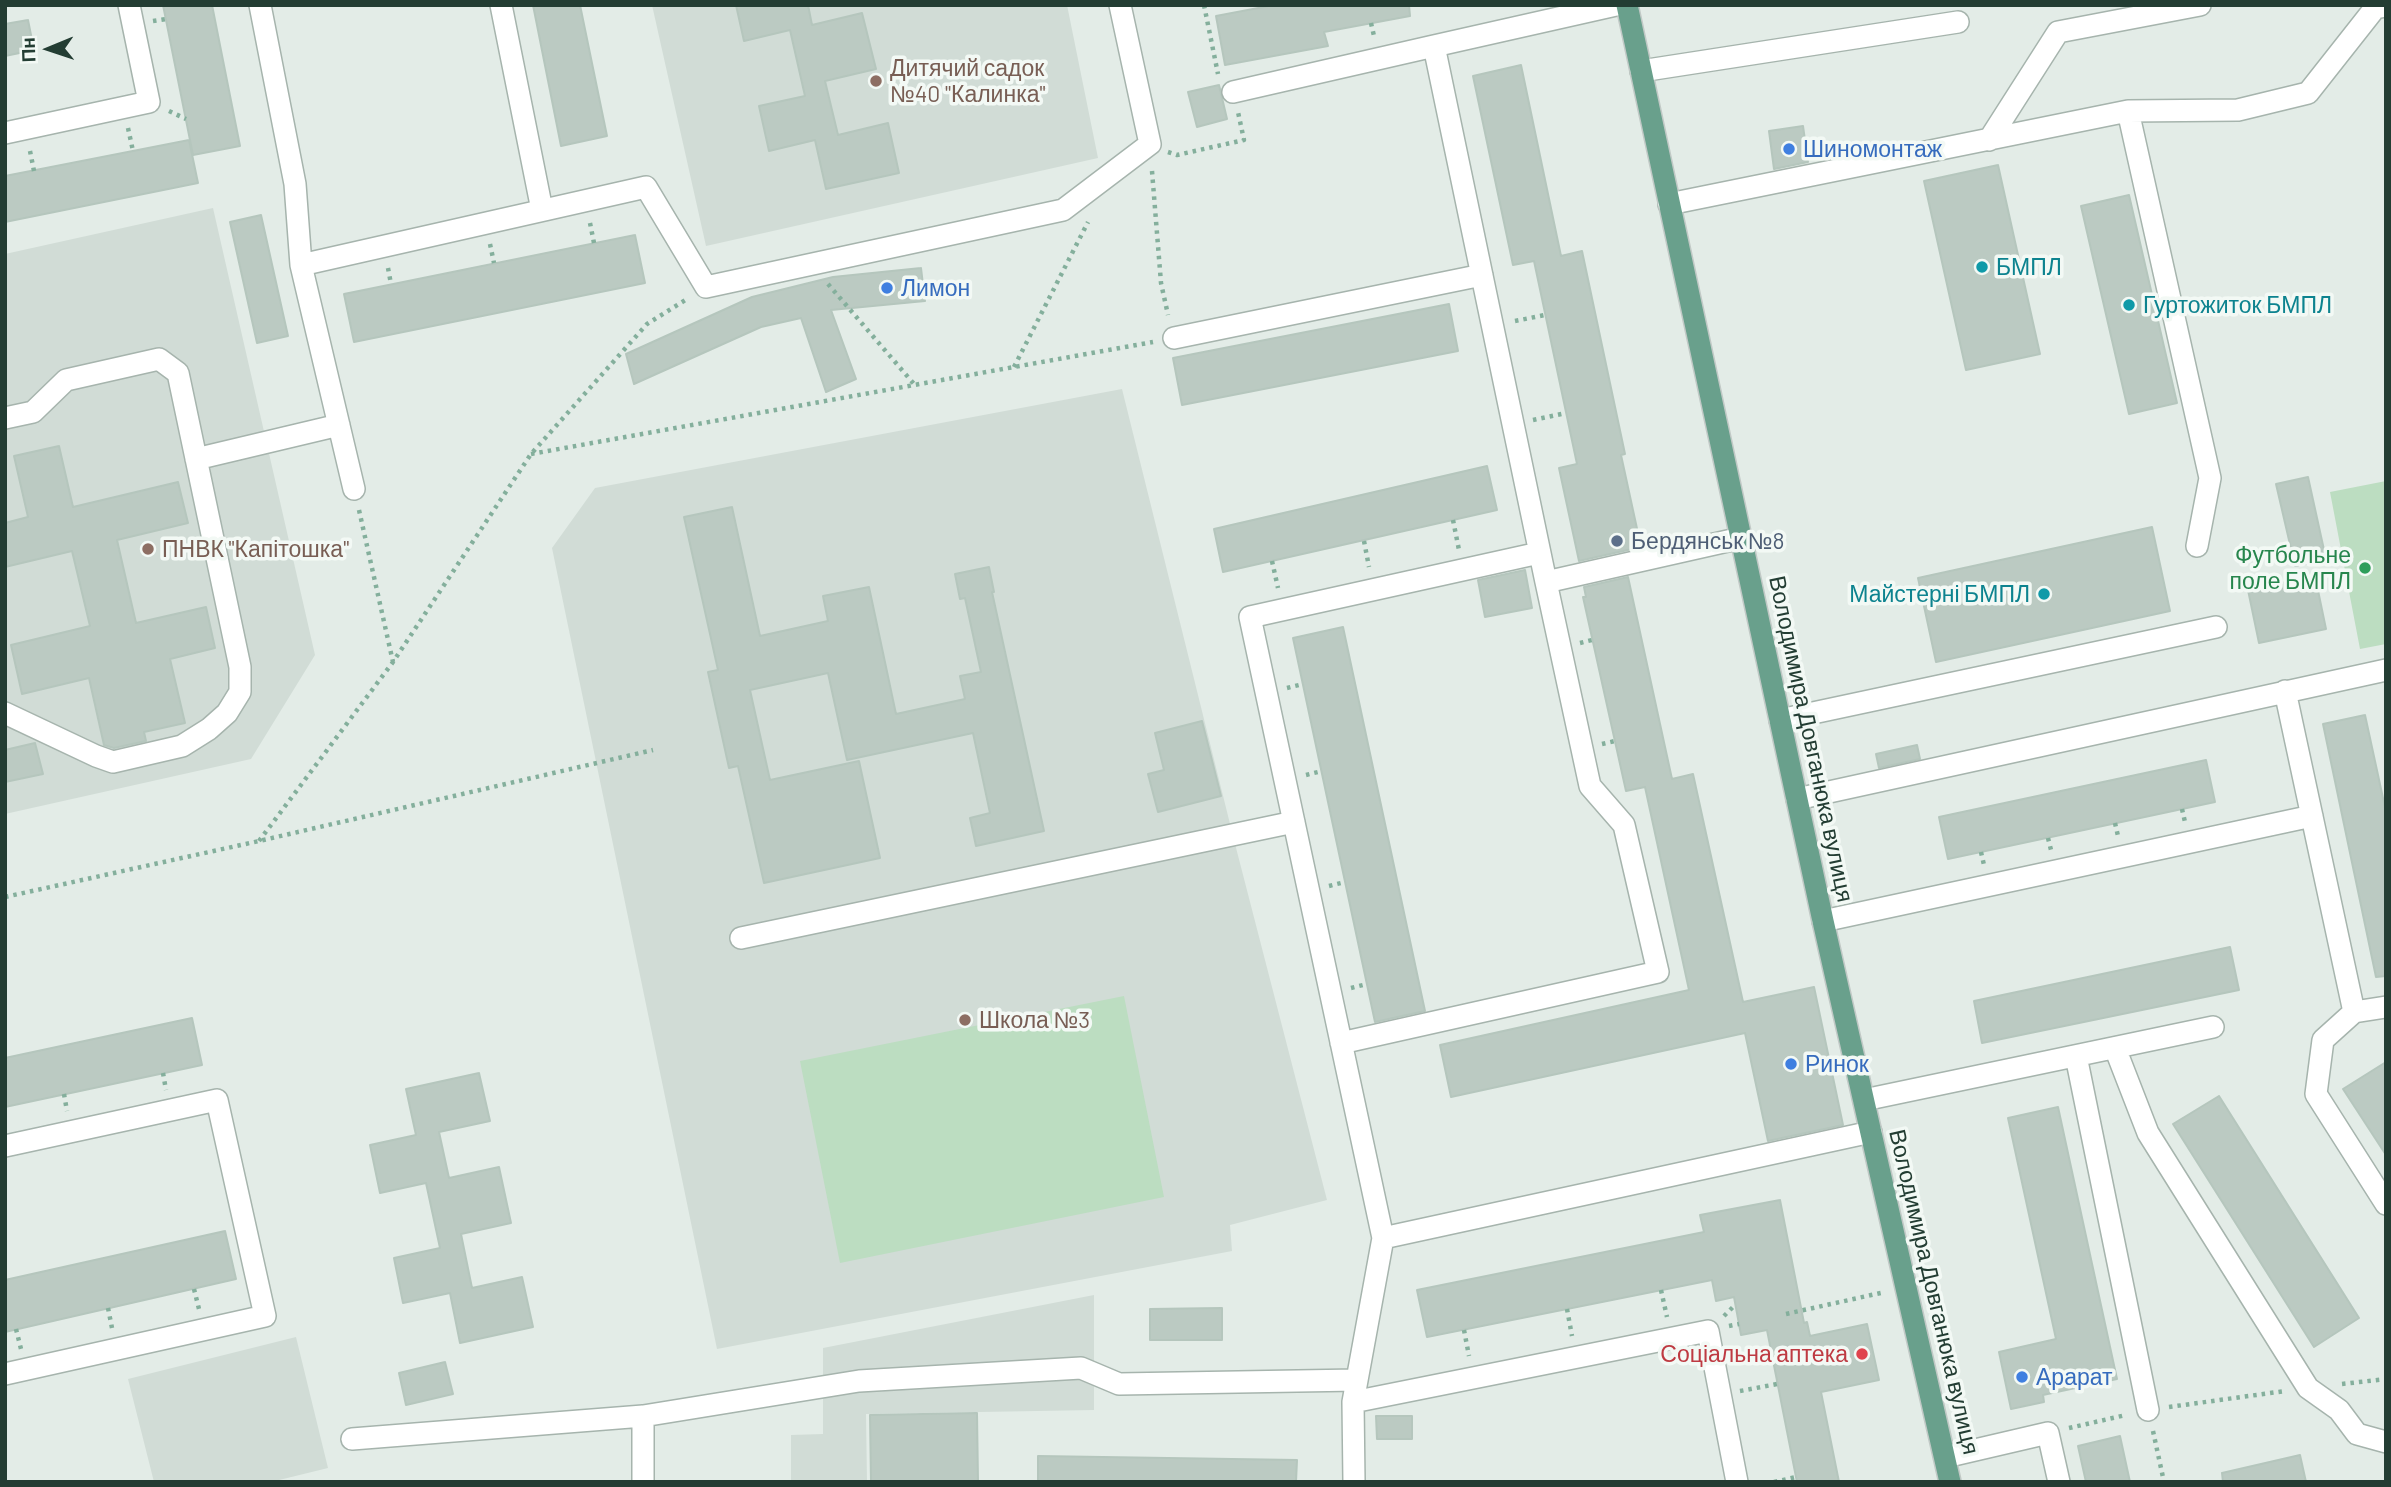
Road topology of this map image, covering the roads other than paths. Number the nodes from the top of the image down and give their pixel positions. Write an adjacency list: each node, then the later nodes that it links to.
1 (129, 5): 14 (lane)
2 (260, 5): 18 (lane)
3 (501, 5): 17 (lane)
4 (1120, 5): 17 (lane)
5 (1616, 5): 10 (lane)
6 (1627, 5): 11 (main road, Володимира Довганюка вулиця)
7 (2200, 5): 15 (lane)
8 (2386, 6): 13 (lane)
9 (1958, 22): 11 (lane)
10 (1434, 46): 12 (lane); 19 (lane)
11 (1641, 71): 16 (main road, Володимира Довганюка вулиця)
12 (1233, 92)
13 (2128, 111): 15 (lane); 26 (lane)
14 (5, 133)
15 (1989, 140): 16 (lane)
16 (1669, 204): 25 (main road, Володимира Довганюка вулиця)
17 (542, 211): 18 (lane)
18 (301, 265): 22 (lane)
19 (1482, 275): 20 (lane); 27 (lane)
20 (1174, 338)
21 (5, 418): 23 (lane)
22 (339, 425): 23 (lane); 24 (lane)
23 (196, 459): 32 (lane)
24 (354, 489)
25 (1741, 538): 28 (lane); 33 (main road, Володимира Довганюка вулиця)
26 (2197, 545)
27 (1539, 553): 28 (lane); 36 (lane)
28 (1546, 582): 42 (lane)
29 (2216, 627): 33 (lane)
30 (2386, 670): 31 (lane)
31 (2285, 691): 34 (lane); 35 (lane)
32 (5, 713)
33 (1780, 720): 34 (main road, Володимира Довганюка вулиця)
34 (1797, 799): 37 (main road, Володимира Довганюка вулиця)
35 (2312, 816): 37 (lane); 40 (lane)
36 (1294, 822): 38 (lane); 42 (lane)
37 (1824, 921): 45 (main road, Володимира Довганюка вулиця)
38 (741, 938)
39 (2386, 1007): 40 (lane)
40 (2354, 1012): 48 (lane)
41 (2213, 1027): 43 (lane)
42 (1341, 1044): 49 (lane)
43 (2115, 1048): 44 (lane); 56 (lane)
44 (2076, 1056): 45 (lane); 53 (lane)
45 (1864, 1100): 46 (main road, Володимира Довганюка вулиця)
46 (1871, 1132): 49 (lane); 57 (main road, Володимира Довганюка вулиця)
47 (5, 1146): 50 (lane)
48 (2386, 1204)
49 (1383, 1238): 51 (lane)
50 (5, 1374)
51 (1357, 1380): 52 (lane); 54 (lane)
52 (1353, 1402): 59 (lane); 60 (lane)
53 (2148, 1410)
54 (643, 1416): 55 (lane); 58 (lane)
55 (352, 1439)
56 (2386, 1442)
57 (1945, 1457): 61 (main road, Володимира Довганюка вулиця); 62 (lane)
58 (643, 1482)
59 (1354, 1482)
60 (1737, 1482)
61 (1950, 1482)
62 (2059, 1482)

